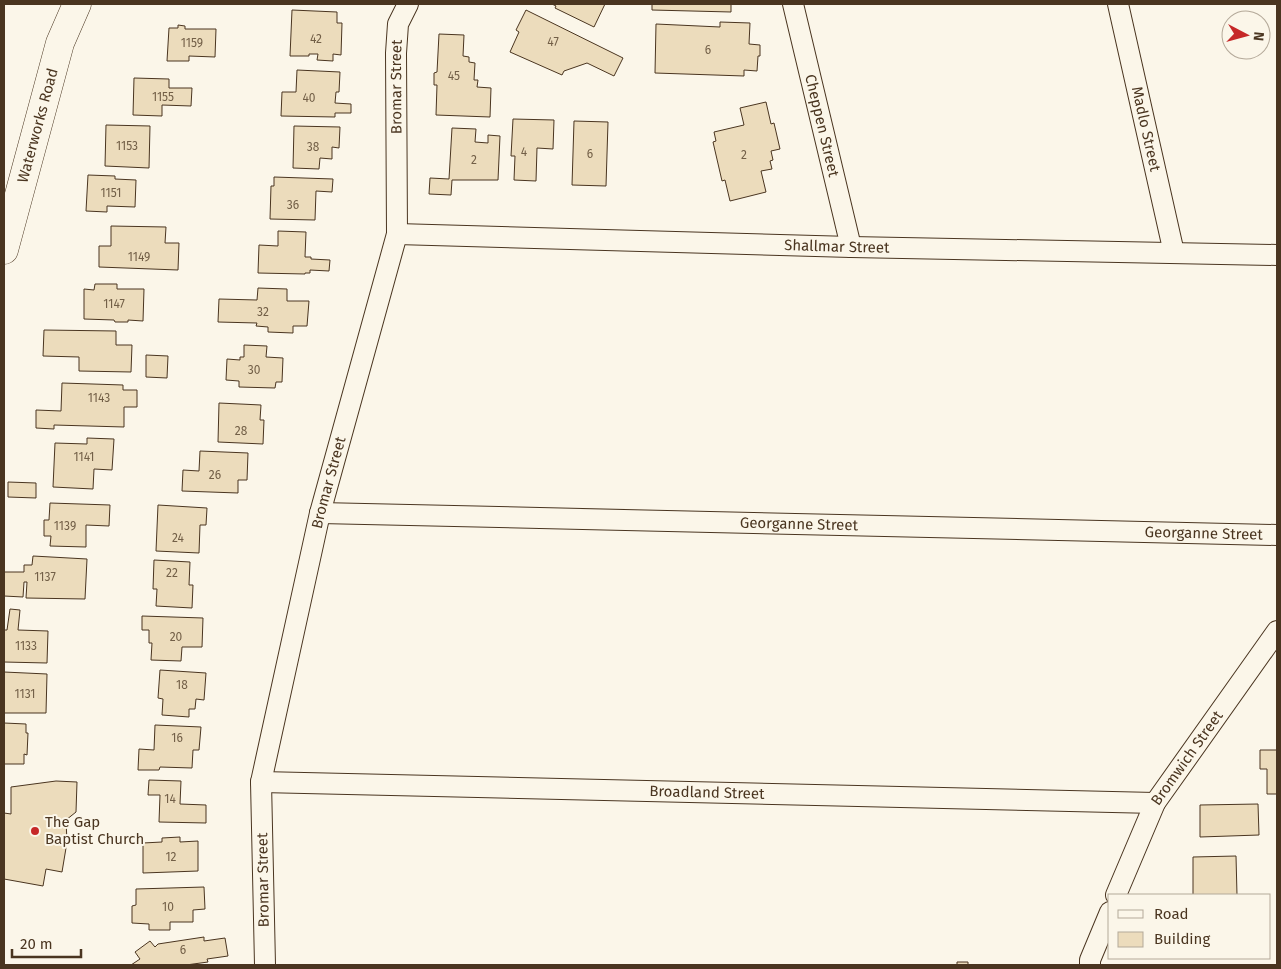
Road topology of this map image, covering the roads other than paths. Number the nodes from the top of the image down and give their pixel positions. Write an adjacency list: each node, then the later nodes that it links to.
1 (77, 4): 7 (main road, Waterworks Road)
2 (408, 4): 5 (street, Bromar Street)
3 (793, 4): 6 (street, Cheppen Street)
4 (1118, 4): 8 (street, Madlo Street)
5 (397, 234): 6 (street, Shallmar Street); 10 (street, Bromar Street)
6 (851, 247): 8 (street, Shallmar Street)
7 (4, 250)
8 (1174, 253): 9 (street, Shallmar Street)
9 (1277, 255)
10 (320, 513): 11 (street, Georganne Street); 13 (street, Bromar Street)
11 (1277, 536)
12 (1277, 631): 14 (street, Bromwich Street)
13 (261, 782): 14 (street, Broadland Street); 17 (street, Bromar Street)
14 (1155, 803): 15 (street, Bromwich Street)
15 (1116, 894)
16 (1108, 917): 18 (street)
17 (265, 965)
18 (1090, 965)

